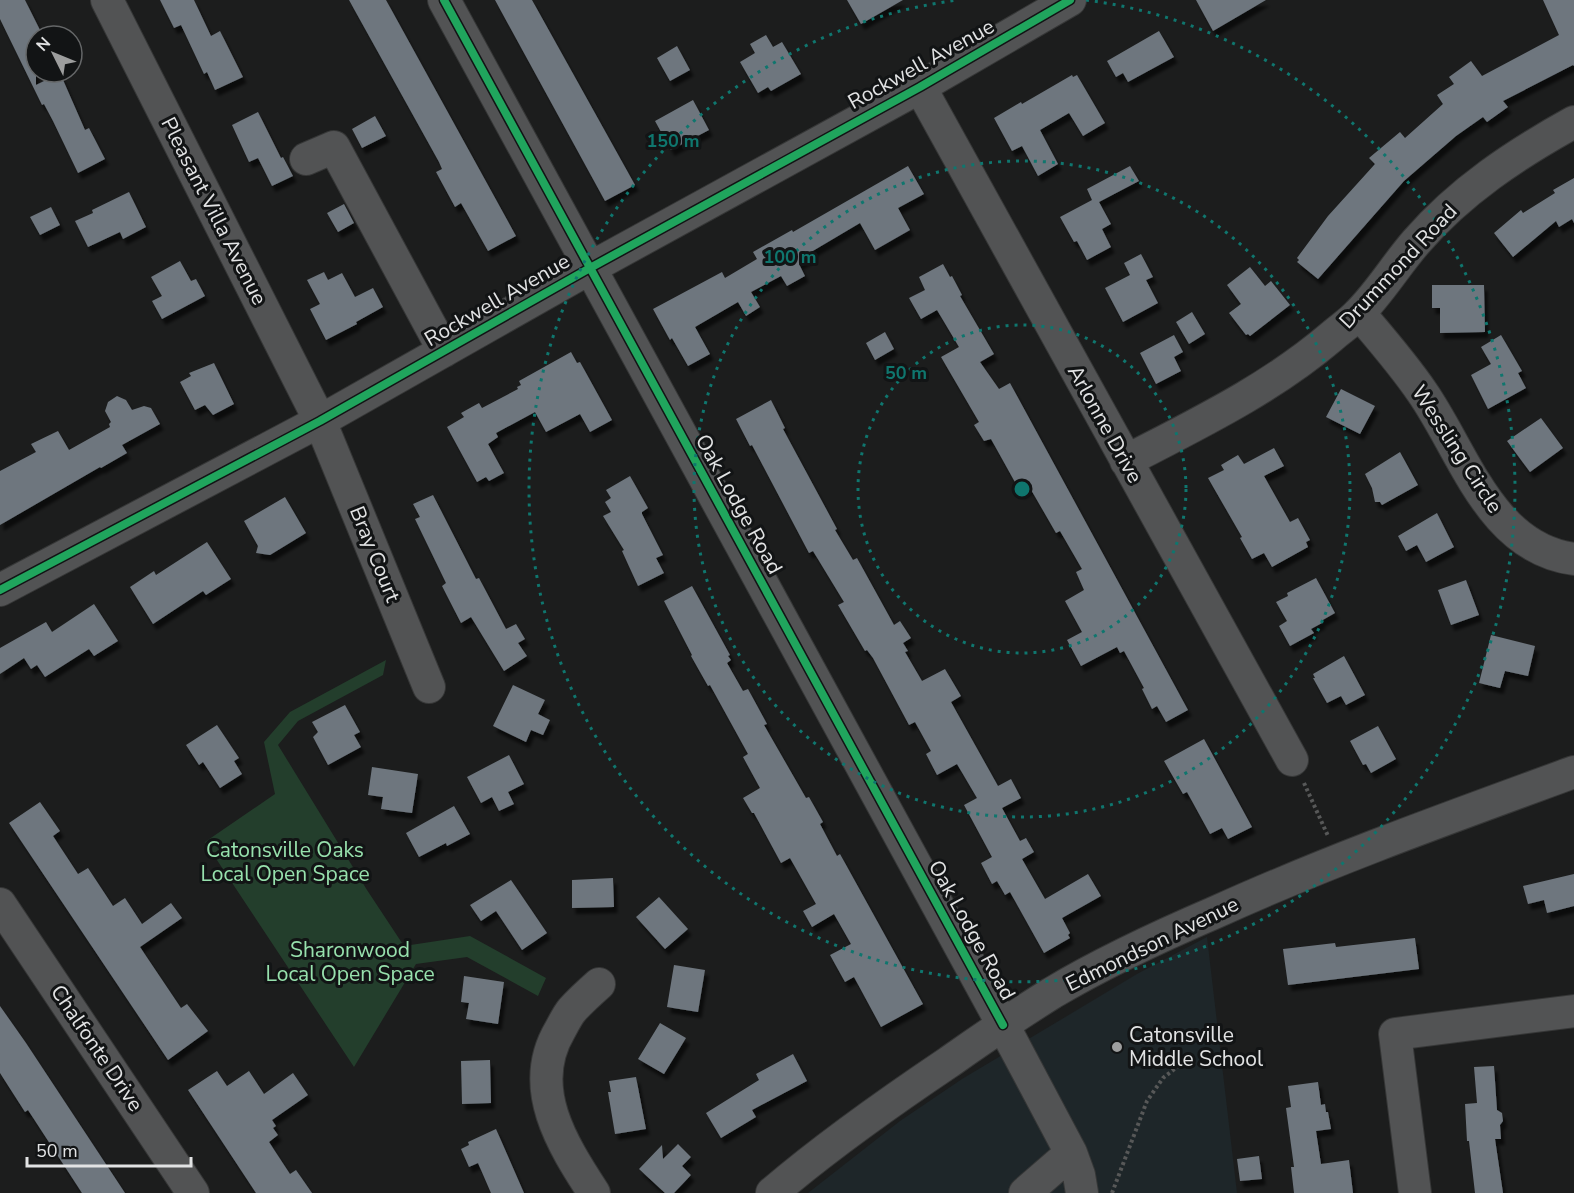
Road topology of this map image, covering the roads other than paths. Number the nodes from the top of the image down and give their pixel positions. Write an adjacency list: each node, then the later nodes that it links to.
1 (107, 0): 10 (street, Pleasant Villa Avenue)
2 (444, 0): 7 (street, Oak Lodge Road)
3 (1070, 0): 4 (street, Rockwell Avenue)
4 (920, 87): 7 (street, Rockwell Avenue); 11 (street, Arlonne Drive)
5 (1574, 122): 8 (street, Drummond Road)
6 (306, 159): 9 (street)
7 (590, 268): 9 (street, Rockwell Avenue); 20 (street, Oak Lodge Road)
8 (1359, 313): 11 (street, Drummond Road); 12 (street, Wessling Circle)
9 (444, 351): 10 (street, Rockwell Avenue)
10 (320, 421): 13 (street, Rockwell Avenue); 14 (street, Bray Court)
11 (1126, 461): 15 (street, Arlonne Drive)
12 (1574, 559)
13 (0, 590)
14 (429, 687)
15 (1292, 760)
16 (1574, 772): 20 (street, Edmondson Avenue)
17 (0, 904): 22 (street, Chalfonte Drive)
18 (599, 984): 23 (street)
19 (1574, 1011): 27 (street)
20 (1003, 1025): 21 (street, Oak Lodge Road); 24 (street, Edmondson Avenue)
21 (1071, 1153): 25 (street); 26 (street, Oak Lodge Road)
22 (193, 1193)
23 (594, 1193)
24 (772, 1193)
25 (1025, 1193)
26 (1082, 1193)
27 (1415, 1193)

